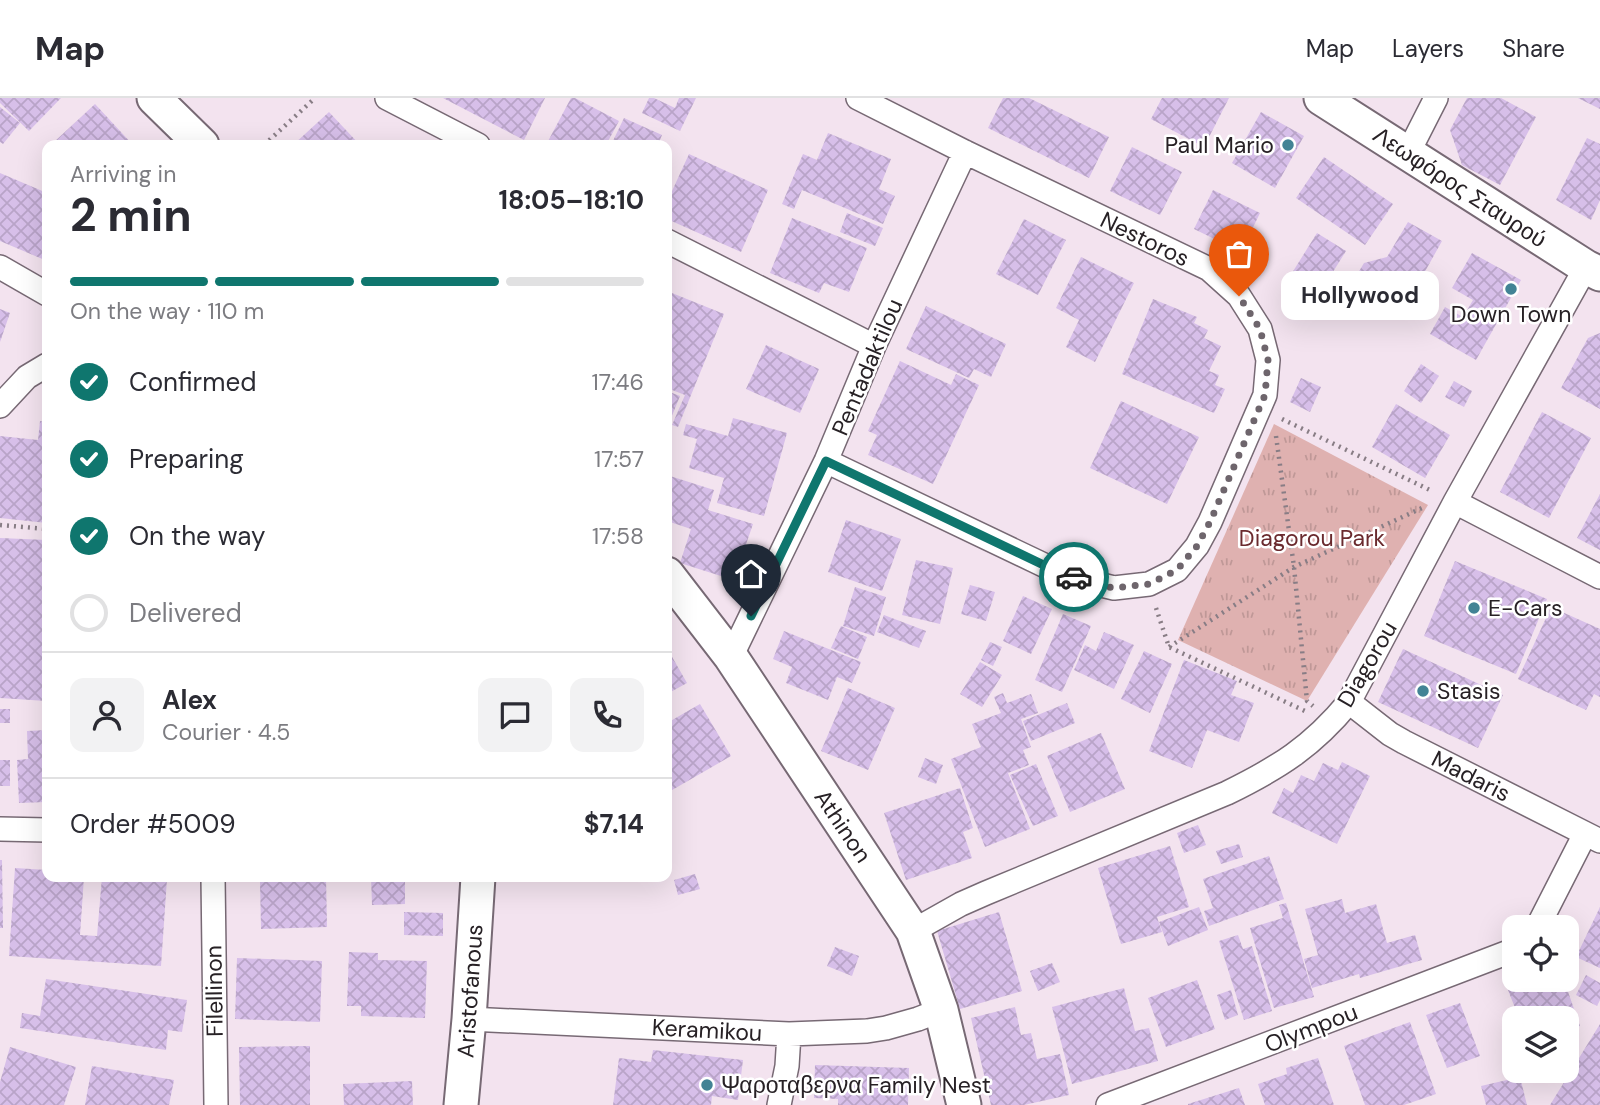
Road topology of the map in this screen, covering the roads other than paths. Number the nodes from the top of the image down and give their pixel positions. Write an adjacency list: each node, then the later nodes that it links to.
1 (154, 98): 6 (street)
2 (387, 98): 7 (street)
3 (858, 98): 8 (street, Nestoros)
4 (1321, 98): 9 (street, Λεωφόρος Σταυρού)
5 (1436, 98): 9 (street)
6 (197, 140)
7 (468, 140)
8 (965, 152): 14 (street, Pentadaktilou); 17 (street, Nestoros)
9 (1408, 153): 12 (street, Λεωφόρος Σταυρού)
10 (672, 244): 14 (street)
11 (0, 267): 13 (street)
12 (1593, 270): 18 (street, Diagorou)
13 (42, 291)
14 (874, 345): 17 (street, Pentadaktilou)
15 (42, 368): 16 (street)
16 (0, 406)
17 (826, 461): 21 (street, Pentadaktilou)
18 (1455, 502): 19 (street); 22 (street, Diagorou)
19 (1600, 578)
20 (672, 580): 21 (street, Athinon)
21 (731, 657): 29 (street, Athinon)
22 (1349, 702): 25 (street, Madaris); 29 (street, Diagorou)
23 (0, 830): 24 (street)
24 (42, 830)
25 (1593, 838): 28 (street)
26 (213, 882): 34 (street, Filellinon)
27 (478, 882): 32 (street, Aristofanous)
28 (1545, 915)
29 (913, 931): 31 (street, Athinon)
30 (1502, 955): 38 (street, Olympou)
31 (941, 1010): 33 (street, Keramikou); 37 (street, Athinon)
32 (469, 1019): 33 (street, Keramikou); 35 (street, Aristofanous)
33 (789, 1034): 36 (street)
34 (216, 1105)
35 (461, 1105)
36 (779, 1105)
37 (964, 1105)
38 (1108, 1105)

